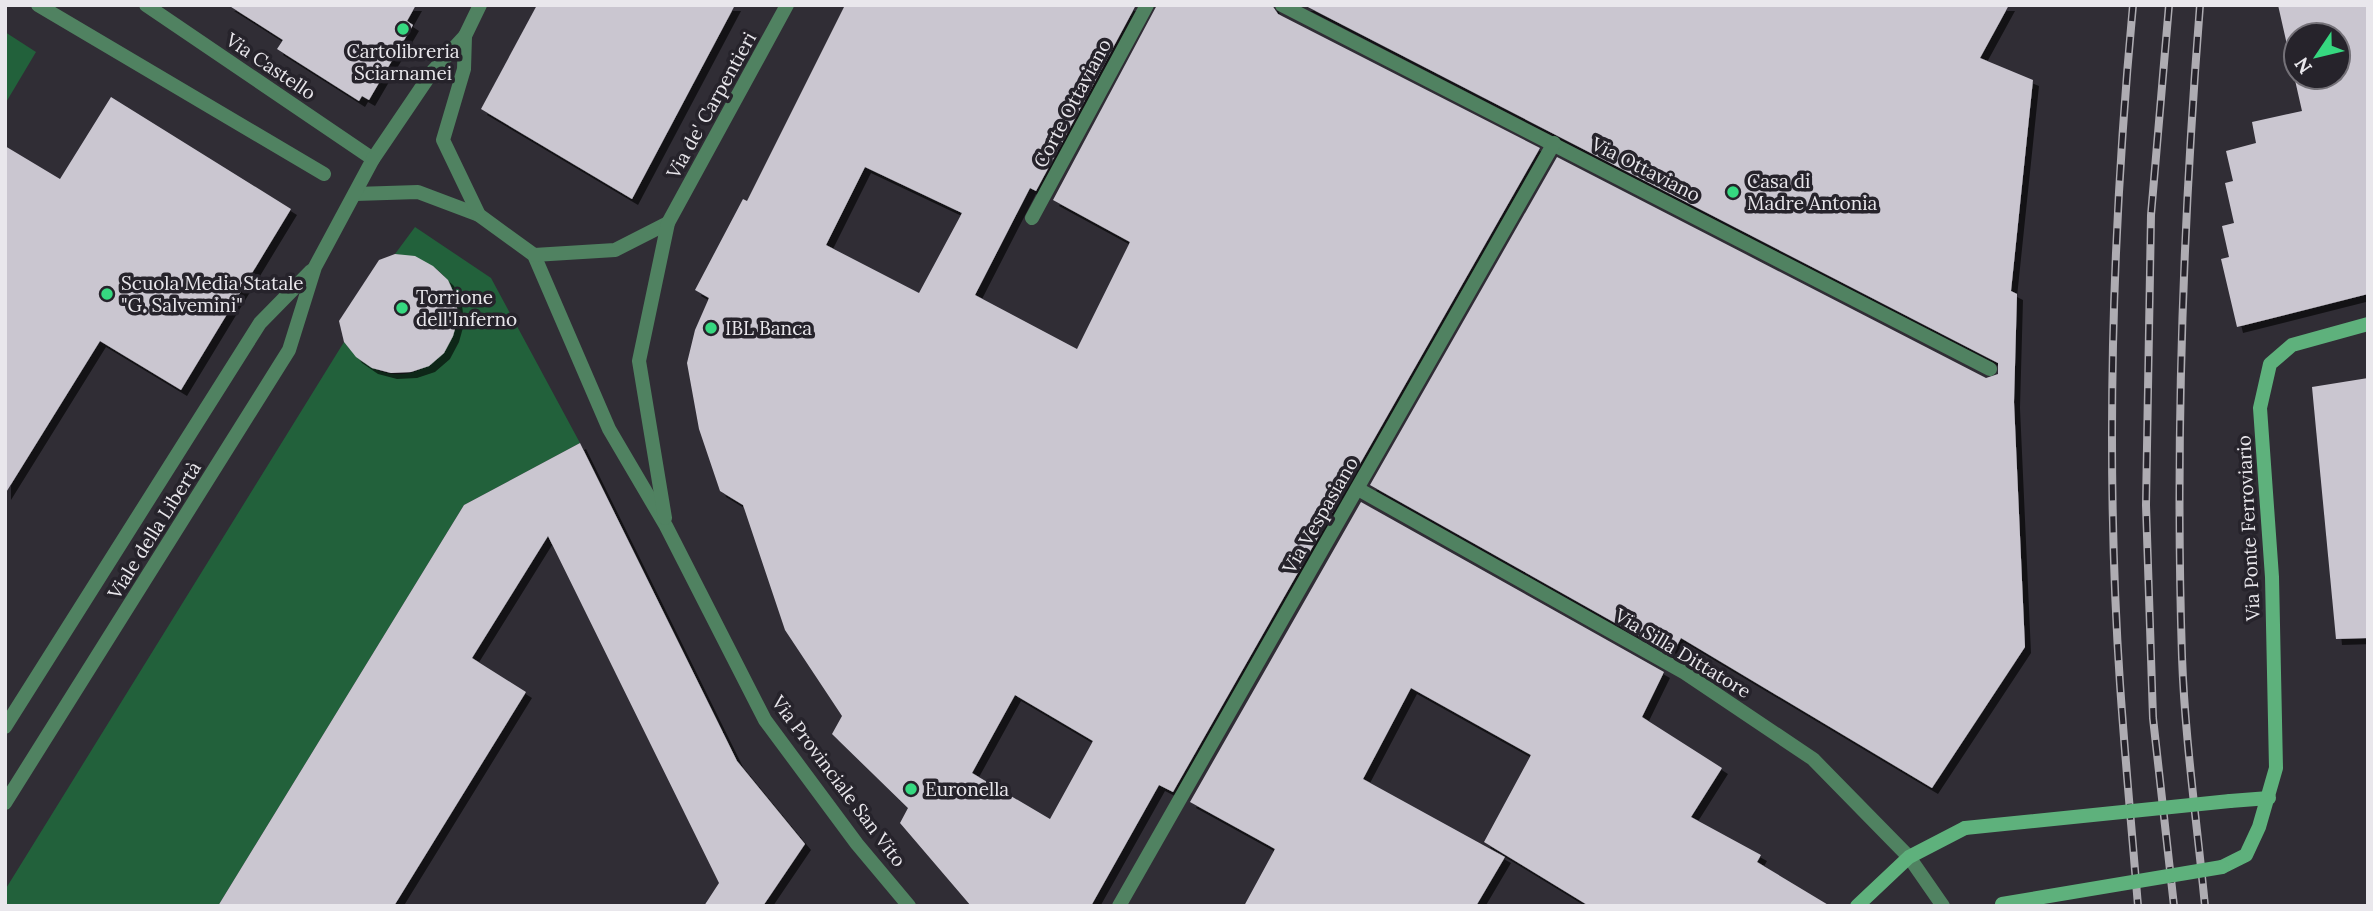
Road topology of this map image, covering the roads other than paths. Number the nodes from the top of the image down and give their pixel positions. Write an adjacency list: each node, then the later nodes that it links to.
1 (38, 5): 10 (street)
2 (146, 5): 9 (street, Via Castello)
3 (480, 5): 7 (street)
4 (787, 5): 14 (street, Via de' Carpentieri)
5 (1147, 5): 13 (street, Corte Ottaviano)
6 (1282, 5): 8 (street, Via Ottaviano)
7 (465, 36): 9 (street, Viale della Libertà); 12 (street)
8 (1554, 143): 18 (street, Via Ottaviano); 19 (street, Via Vespasiano)
9 (373, 159): 11 (street, Viale della Libertà)
10 (324, 174)
11 (355, 194): 12 (street); 16 (street, Viale della Libertà)
12 (479, 215): 15 (street)
13 (1032, 218)
14 (668, 223): 15 (street); 20 (street, Via Provinciale San Vito)
15 (534, 255): 20 (street, Via Provinciale San Vito)
16 (315, 267): 21 (street, Viale della Libertà); 23 (street, Viale della Libertà)
17 (2368, 324): 22 (main road, Via Ponte Ferroviario)
18 (1990, 369)
19 (1358, 489): 24 (street, Via Silla Dittatore); 27 (street, Via Vespasiano)
20 (666, 526): 26 (street, Via Provinciale San Vito)
21 (5, 727)
22 (2269, 798): 24 (main road, bridge); 25 (main road, Via Ponte Ferroviario, bridge)
23 (5, 803)
24 (1909, 857): 28 (main road); 29 (street, Via Silla Dittatore)
25 (2000, 905)
26 (909, 906)
27 (1119, 906)
28 (1857, 906)
29 (1943, 906)

